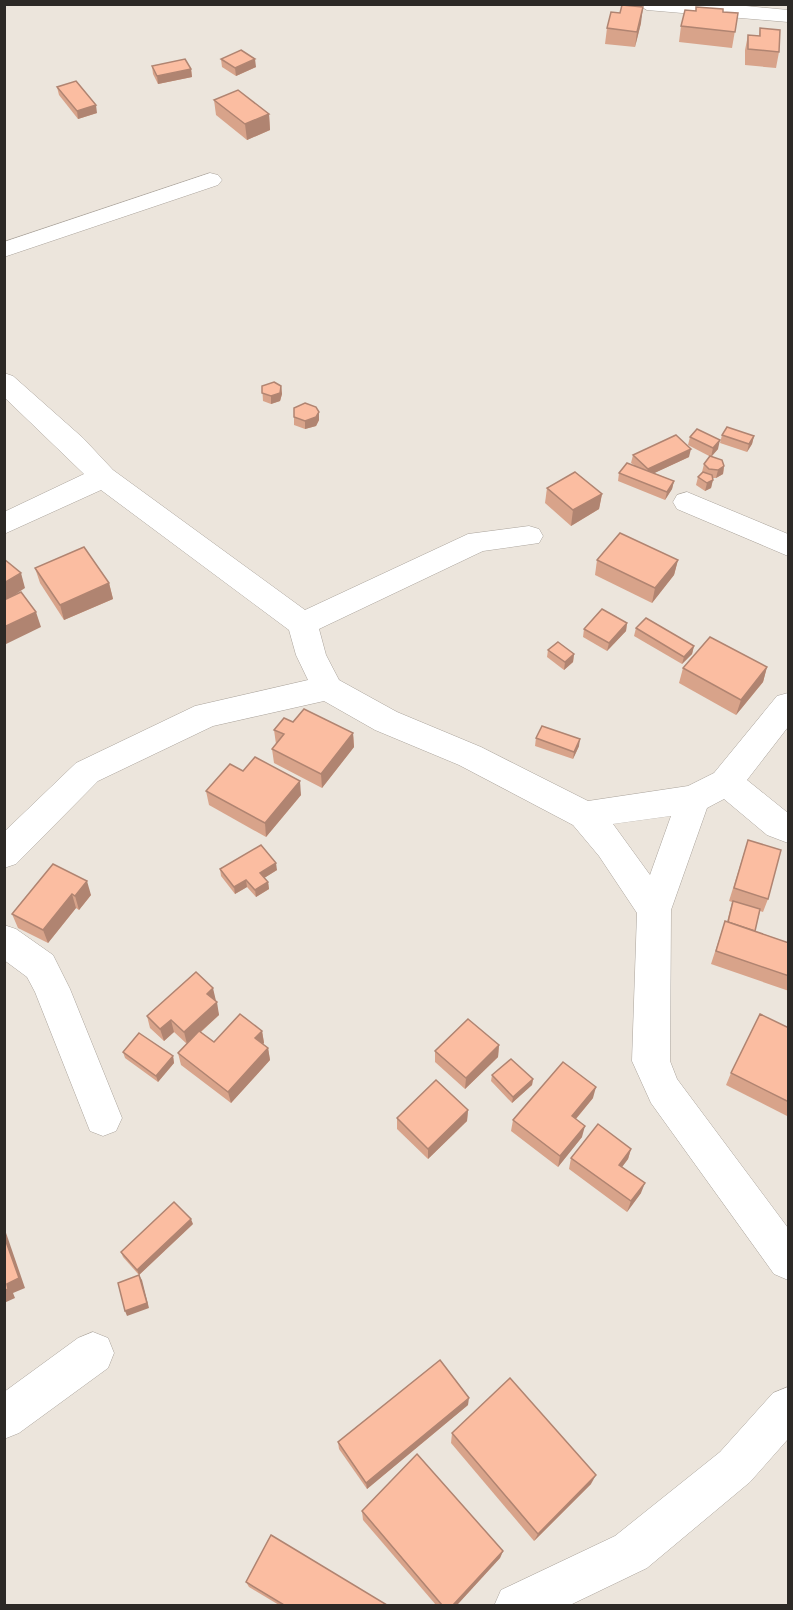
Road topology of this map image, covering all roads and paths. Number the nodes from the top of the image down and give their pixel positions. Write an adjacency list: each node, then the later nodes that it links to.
1 (647, 4): 2 (street)
2 (789, 16)
3 (210, 180): 4 (street)
4 (4, 250)
5 (4, 382): 6 (street)
6 (103, 477): 8 (street); 11 (street)
7 (687, 502): 10 (street)
8 (4, 524)
9 (529, 536): 11 (street)
10 (789, 546)
11 (303, 624): 12 (street)
12 (328, 688): 16 (street); 18 (street)
13 (789, 705): 14 (street)
14 (726, 782): 15 (street); 17 (street)
15 (694, 799): 16 (street); 19 (street)
16 (585, 815): 19 (street)
17 (789, 829)
18 (4, 854)
19 (654, 910): 22 (street)
20 (4, 940): 21 (street)
21 (103, 1118)
22 (789, 1260)
23 (93, 1353): 25 (street)
24 (789, 1408): 26 (street)
25 (4, 1418)
26 (517, 1605)

